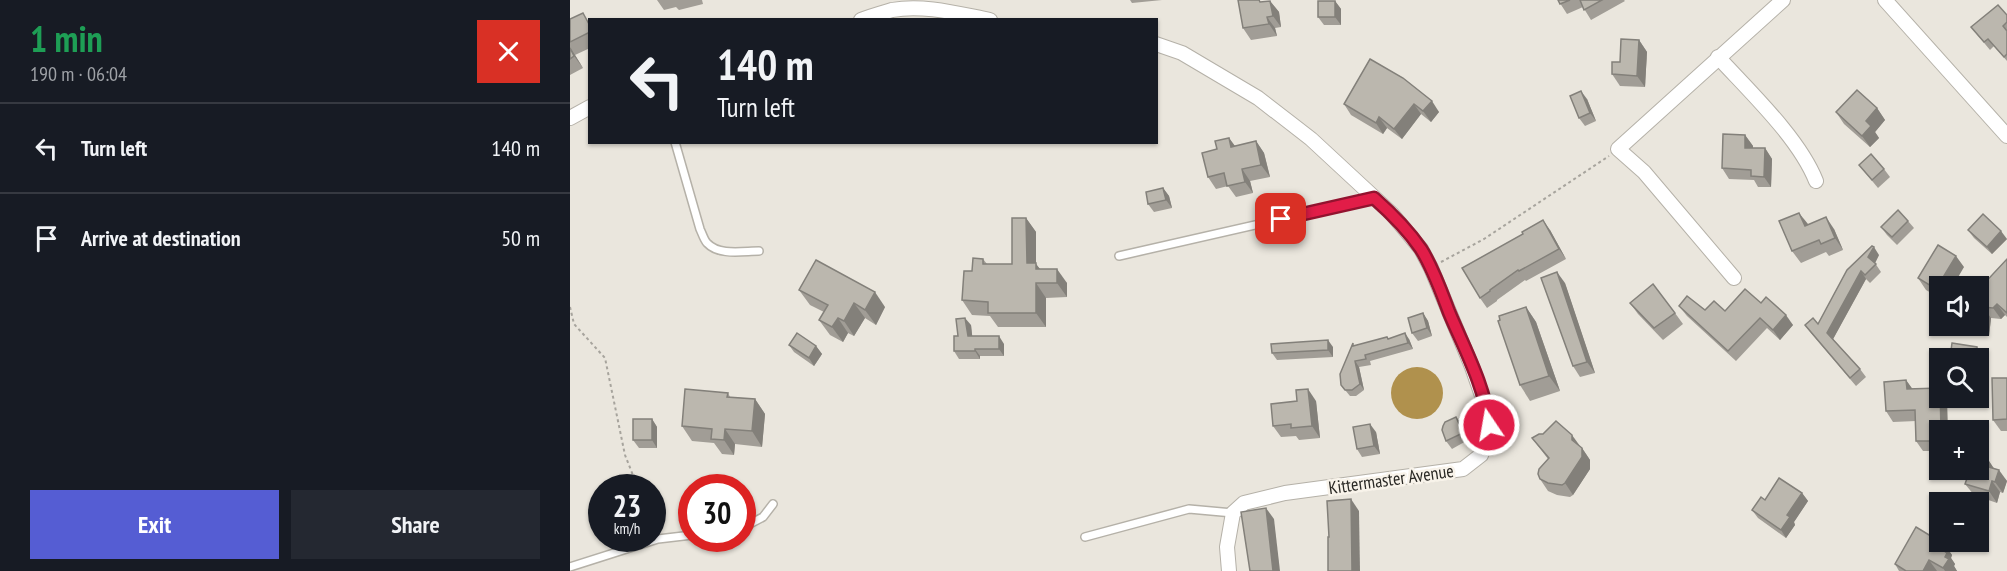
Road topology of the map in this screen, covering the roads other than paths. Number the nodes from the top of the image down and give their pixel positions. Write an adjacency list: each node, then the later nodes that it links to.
1 (1783, 0): 6 (street)
2 (1884, 0): 9 (street)
3 (867, 18): 4 (street)
4 (980, 18)
5 (1158, 45): 12 (street, Kittermaster Avenue)
6 (1718, 57): 11 (street); 15 (street)
7 (588, 108): 8 (street)
8 (570, 118)
9 (2007, 136)
10 (676, 144): 13 (lane)
11 (1816, 181)
12 (1374, 198): 14 (lane); 17 (street, Kittermaster Avenue)
13 (759, 251)
14 (1119, 256)
15 (1734, 278)
16 (773, 504): 18 (lane)
17 (1233, 513): 20 (lane); 22 (street)
18 (756, 521)
19 (678, 537): 21 (lane)
20 (1085, 537)
21 (570, 567)
22 (1229, 571)

